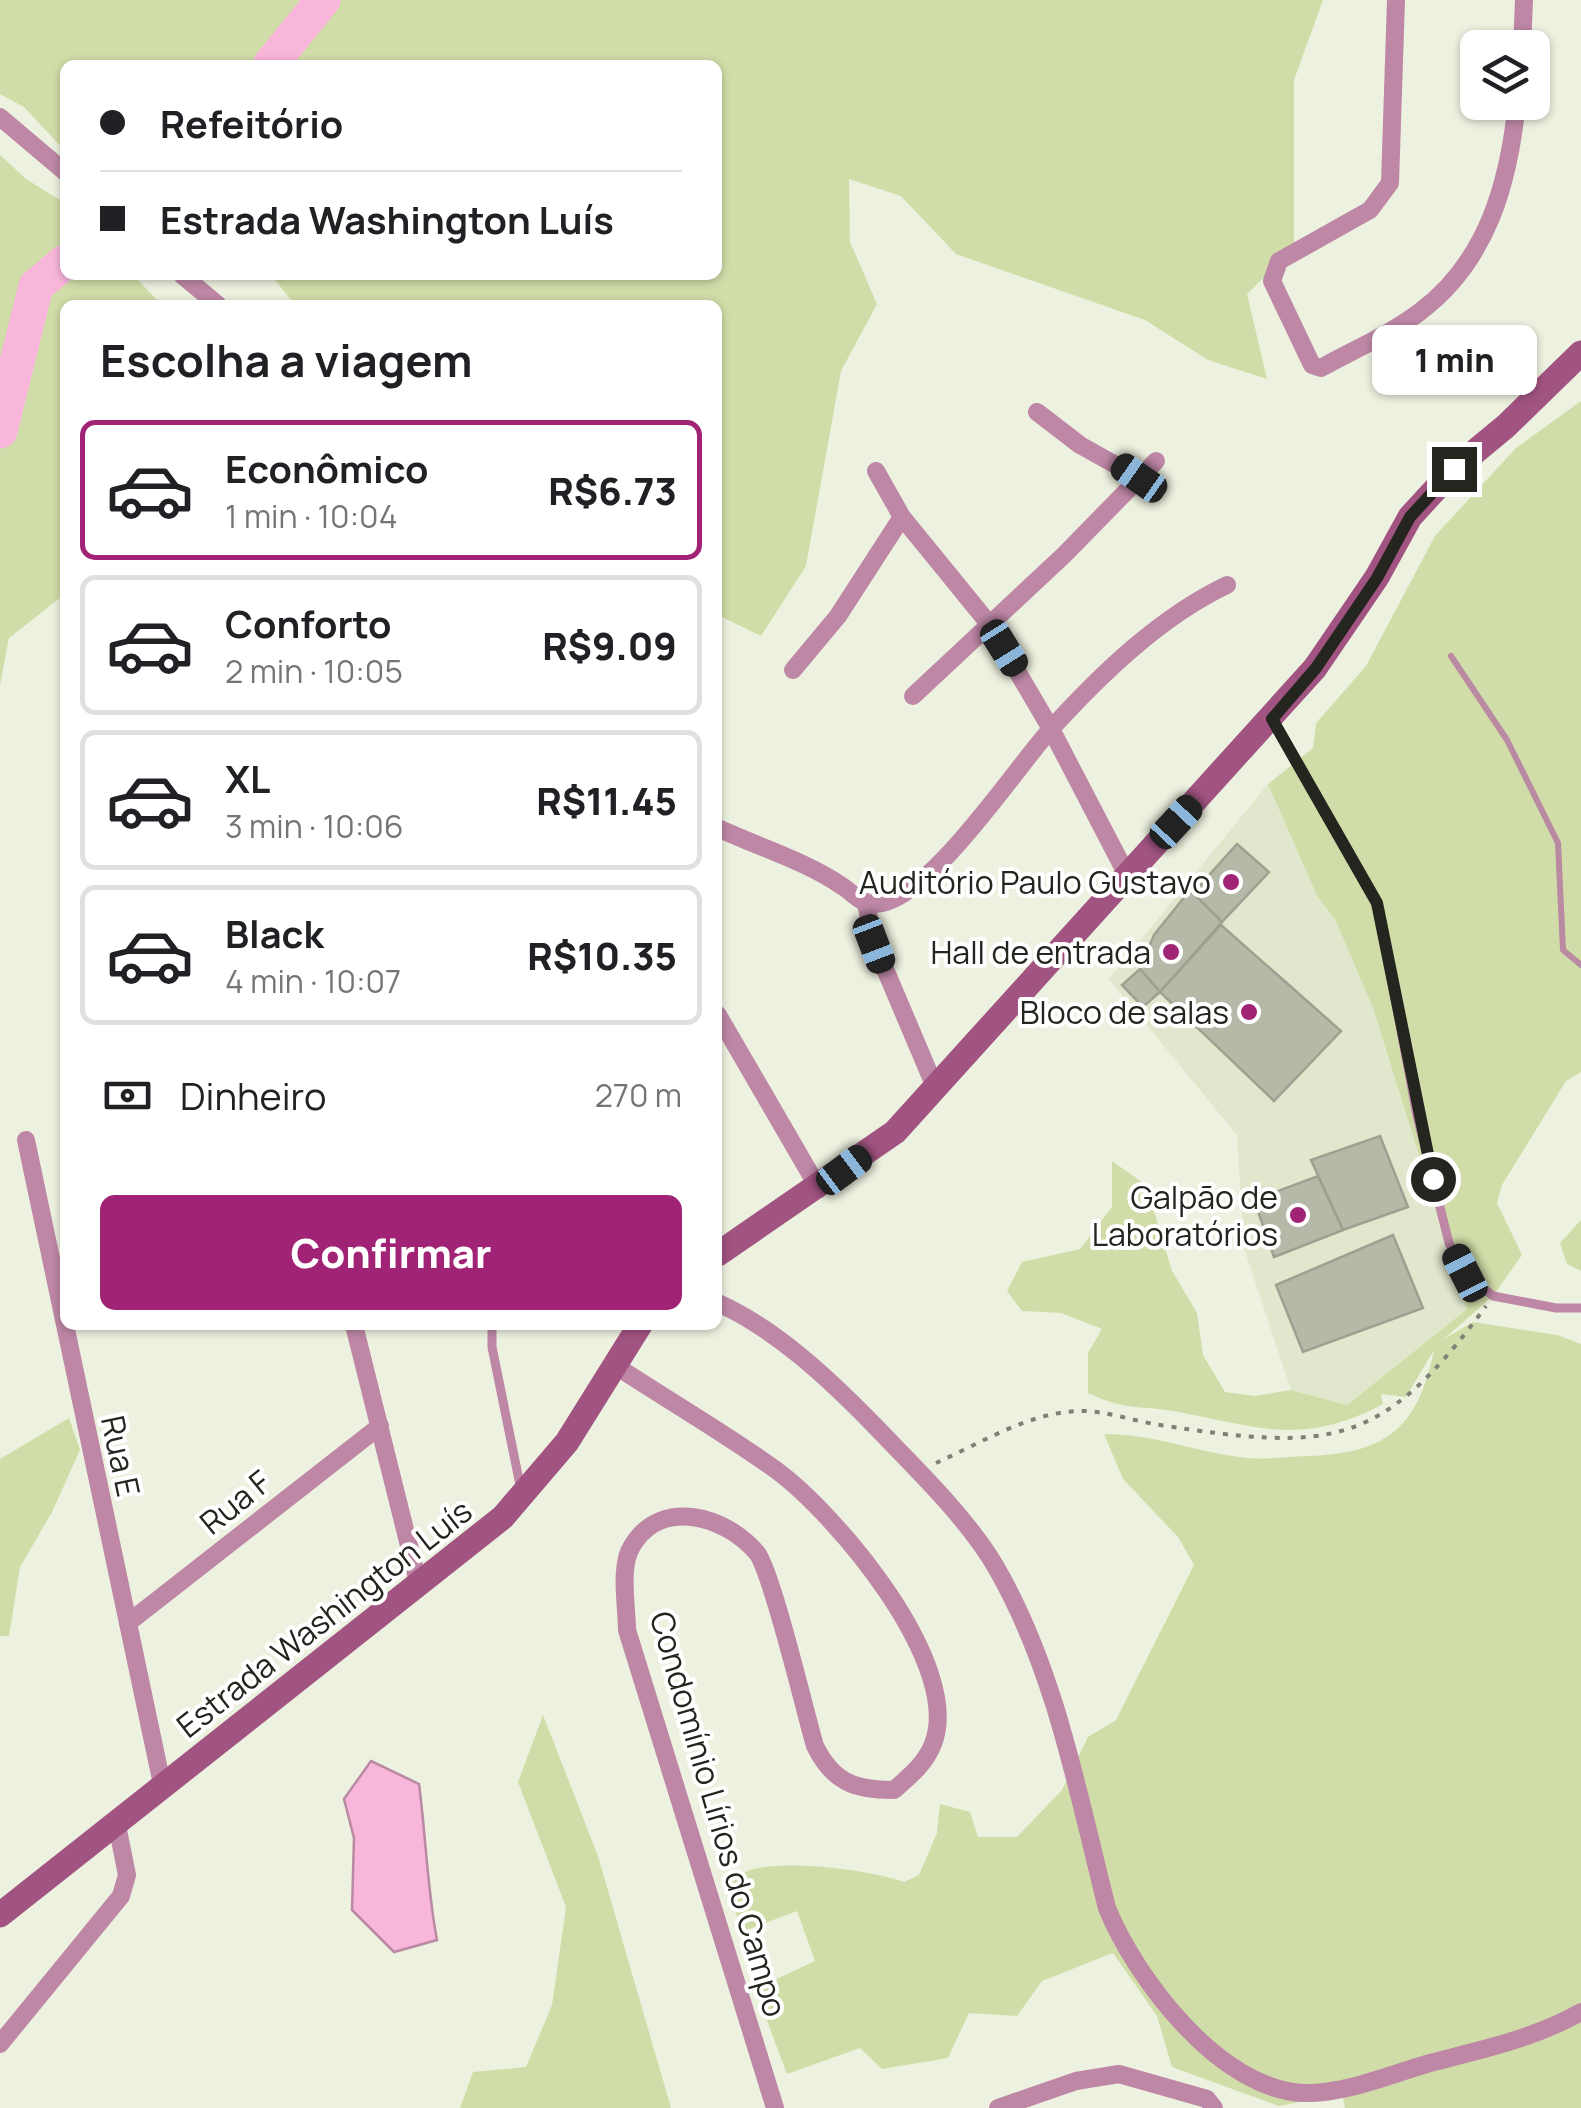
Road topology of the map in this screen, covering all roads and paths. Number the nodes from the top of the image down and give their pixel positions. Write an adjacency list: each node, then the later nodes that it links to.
1 (1396, 0): 5 (street)
2 (1524, 0): 3 (street)
3 (1523, 30)
4 (0, 118): 6 (street)
5 (1515, 120)
6 (60, 168)
7 (188, 280): 8 (street)
8 (212, 300)
9 (1581, 352): 19 (street)
10 (1036, 412): 13 (street)
11 (1156, 461): 13 (street)
12 (876, 471): 14 (street)
13 (1139, 478): 16 (street)
14 (902, 518): 16 (street); 17 (street)
15 (1227, 585): 20 (street)
16 (990, 625): 18 (street); 20 (street)
17 (793, 670)
18 (912, 696)
19 (1272, 719): 22 (street); 29 (lane)
20 (1052, 728): 22 (street); 23 (street)
21 (722, 830): 23 (street)
22 (1127, 874): 25 (street)
23 (866, 902): 25 (street)
24 (722, 1022): 27 (street)
25 (934, 1087): 27 (street)
26 (26, 1140): 30 (street, Rua E)
27 (819, 1189): 28 (street)
28 (722, 1251)
29 (1494, 1296): 32 (lane); 39 (path)
30 (60, 1301)
31 (722, 1306): 39 (street)
32 (1581, 1308)
33 (66, 1330): 42 (street, Rua E)
34 (355, 1330): 38 (street)
35 (492, 1330): 40 (lane)
36 (637, 1330): 37 (street, Estrada Washington Luís)
37 (616, 1366): 40 (street, Estrada Washington Luís); 48 (street, Condomínio Lírios do Campo)
38 (380, 1426): 41 (street); 42 (street, Rua F)
39 (918, 1471): 46 (street)
40 (523, 1498): 41 (street, Estrada Washington Luís)
41 (419, 1586): 43 (street, Estrada Washington Luís)
42 (128, 1623): 43 (street, Rua E)
43 (162, 1784): 44 (street, Estrada Washington Luís)
44 (117, 1825): 45 (street, Estrada Washington Luís); 47 (street)
45 (0, 1915)
46 (1581, 2012)
47 (0, 2044)
48 (775, 2108)
49 (998, 2108): 50 (street)
50 (1214, 2108)

